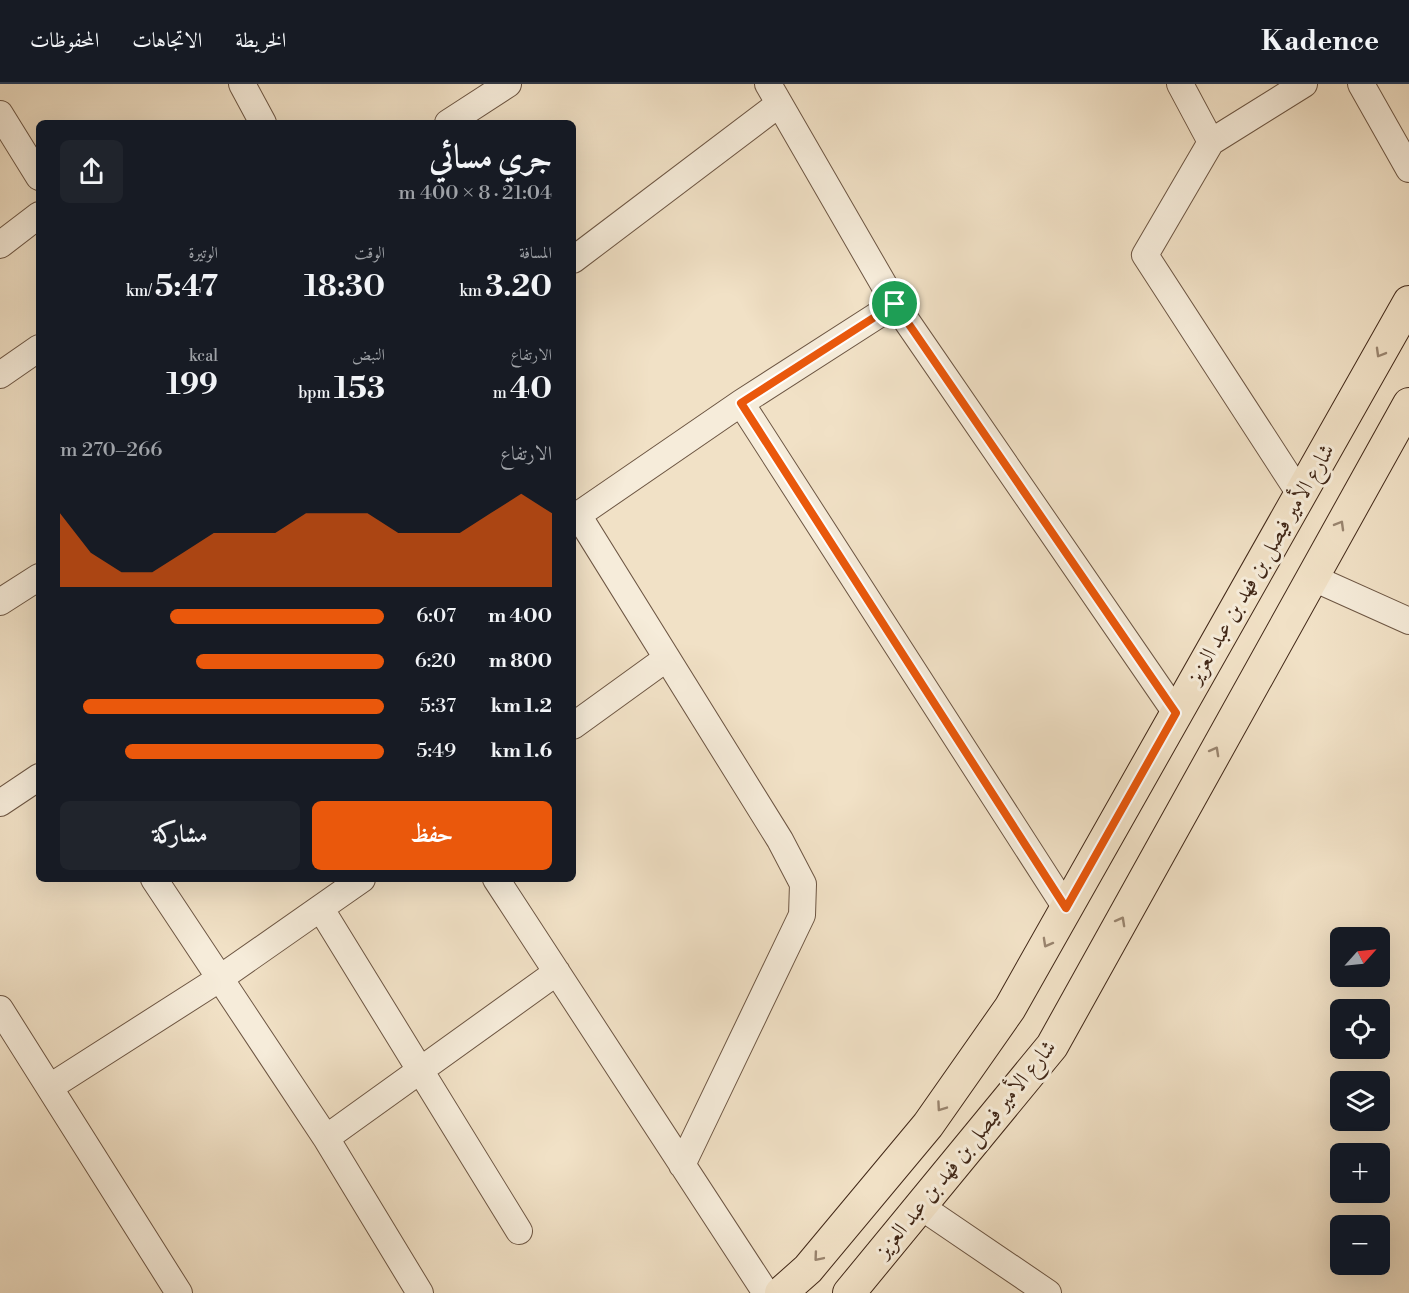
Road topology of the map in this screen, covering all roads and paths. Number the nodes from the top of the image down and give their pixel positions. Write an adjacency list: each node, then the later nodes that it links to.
1 (242, 84): 8 (street)
2 (508, 84): 9 (street)
3 (1180, 84): 10 (street)
4 (1304, 84): 10 (street)
5 (1361, 84): 11 (street)
6 (773, 94): 15 (street); 17 (street)
7 (0, 114): 12 (street)
8 (261, 120)
9 (453, 120)
10 (1211, 142): 22 (street)
11 (1409, 169)
12 (36, 172)
13 (36, 217): 14 (street)
14 (0, 245)
15 (576, 258)
16 (1409, 302): 22 (main road, شارع الأمير فيصل بن فهد بن عبد العزيز, one-way to 22)
17 (895, 304): 20 (street); 30 (street)
18 (36, 350): 19 (street)
19 (0, 375)
20 (741, 403): 23 (street); 37 (street)
21 (1409, 404): 25 (main road, شارع الأمير فيصل بن فهد بن عبد العزيز, one-way to 21)
22 (1300, 494): 24 (main road, شارع الأمير فيصل بن فهد بن عبد العزيز)
23 (576, 515): 29 (street)
24 (1282, 527): 25 (main road); 30 (main road, شارع الأمير فيصل بن فهد بن عبد العزيز)
25 (1313, 573): 28 (street); 46 (main road, شارع الأمير فيصل بن فهد بن عبد العزيز, one-way to 25)
26 (36, 579): 27 (street)
27 (0, 602)
28 (1409, 621)
29 (667, 658): 31 (street); 45 (street)
30 (1176, 713): 37 (main road, شارع الأمير فيصل بن فهد بن عبد العزيز)
31 (576, 724)
32 (36, 779): 33 (street)
33 (0, 803)
34 (156, 882): 40 (street)
35 (357, 882): 38 (street)
36 (498, 882): 39 (street)
37 (1066, 908): 51 (main road, شارع الأمير فيصل بن فهد بن عبد العزيز, one-way to 51)
38 (321, 909): 40 (street); 42 (street)
39 (557, 972): 42 (street); 45 (street)
40 (219, 979): 43 (street); 44 (street)
41 (0, 1008): 43 (street)
42 (421, 1070): 44 (street); 47 (street)
43 (50, 1088): 48 (street)
44 (326, 1138): 49 (street)
45 (682, 1165): 50 (street)
46 (920, 1206): 52 (main road, شارع الأمير فيصل بن فهد بن عبد العزيز); 53 (street)
47 (519, 1232)
48 (179, 1293)
49 (420, 1293)
50 (766, 1293)
51 (781, 1293)
52 (849, 1293)
53 (1048, 1293)

